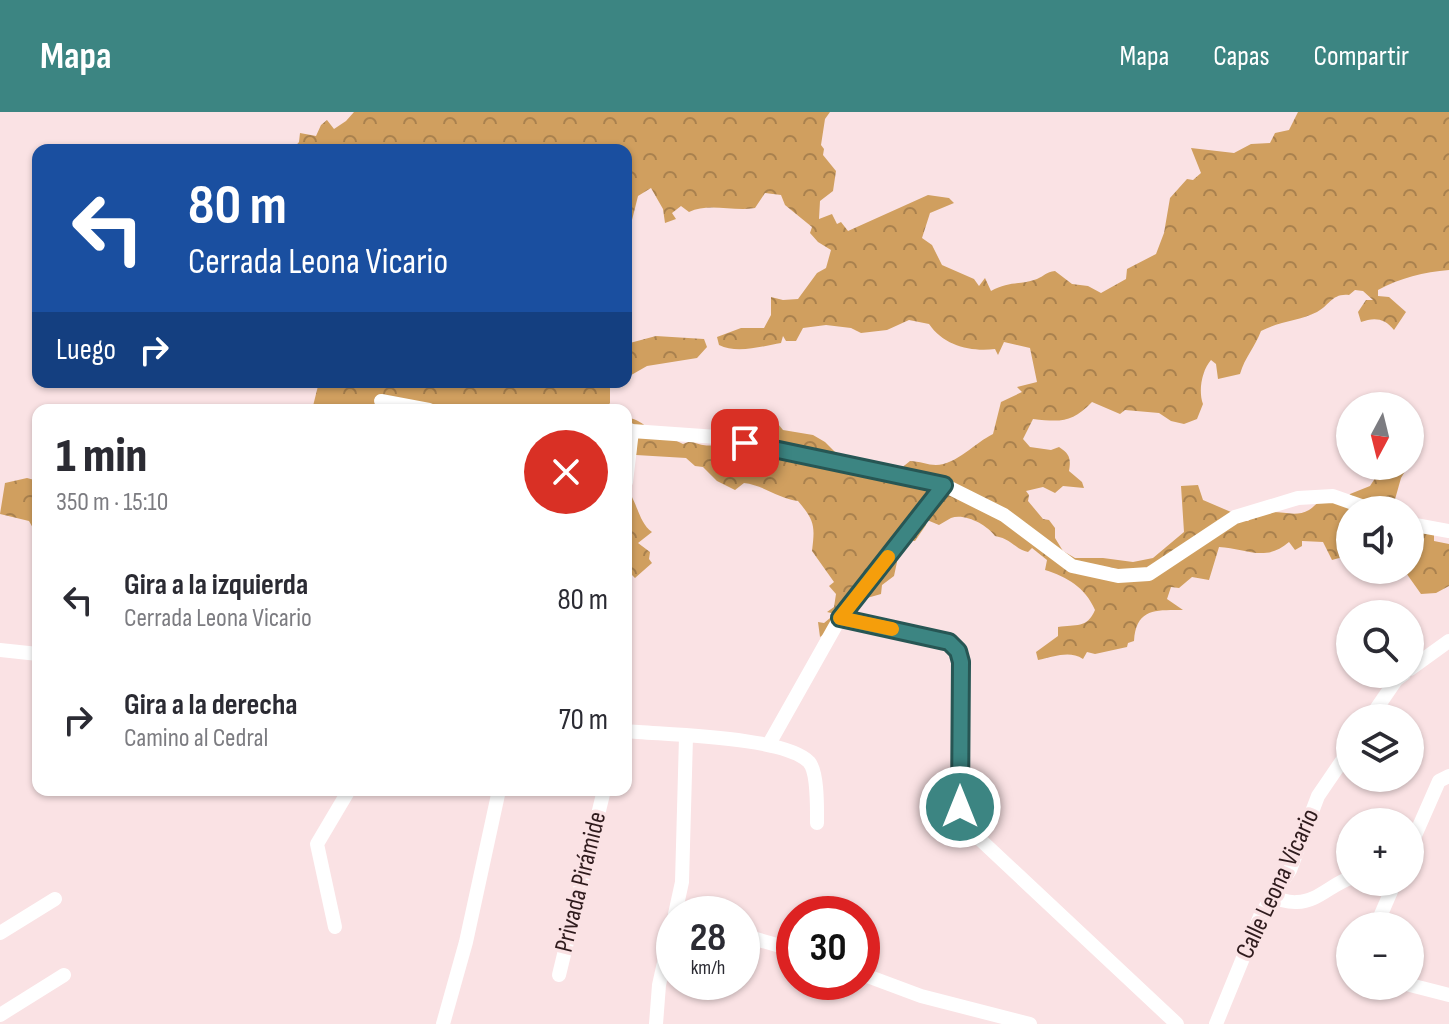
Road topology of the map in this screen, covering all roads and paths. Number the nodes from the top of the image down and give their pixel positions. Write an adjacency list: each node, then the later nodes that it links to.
1 (381, 401): 2 (street)
2 (397, 404)
3 (632, 430): 4 (street)
4 (944, 485): 5 (street); 8 (street)
5 (1336, 497)
6 (1424, 527): 7 (street)
7 (1449, 531)
8 (840, 618): 15 (street); 39 (street)
9 (1449, 641): 12 (street)
10 (0, 650): 11 (street)
11 (32, 653)
12 (1424, 659)
13 (632, 732): 14 (street)
14 (686, 737): 15 (street); 24 (street)
15 (769, 744): 22 (street)
16 (1336, 770): 25 (street, Calle Leona Vicario)
17 (1449, 776): 21 (street)
18 (345, 796): 27 (street)
19 (498, 796): 36 (street)
20 (603, 796): 30 (street, Privada Pirámide)
21 (1424, 815)
22 (817, 823)
23 (1336, 886): 25 (street)
24 (679, 896)
25 (1271, 898): 40 (street, Calle Leona Vicario)
26 (55, 899): 28 (street)
27 (335, 927)
28 (0, 933)
29 (64, 975): 35 (street)
30 (559, 975)
31 (880, 981): 38 (street)
32 (1424, 989): 33 (street)
33 (1449, 995)
34 (658, 1000): 37 (street)
35 (0, 1015)
36 (443, 1024)
37 (656, 1024)
38 (1030, 1024)
39 (1177, 1024)
40 (1216, 1024)

